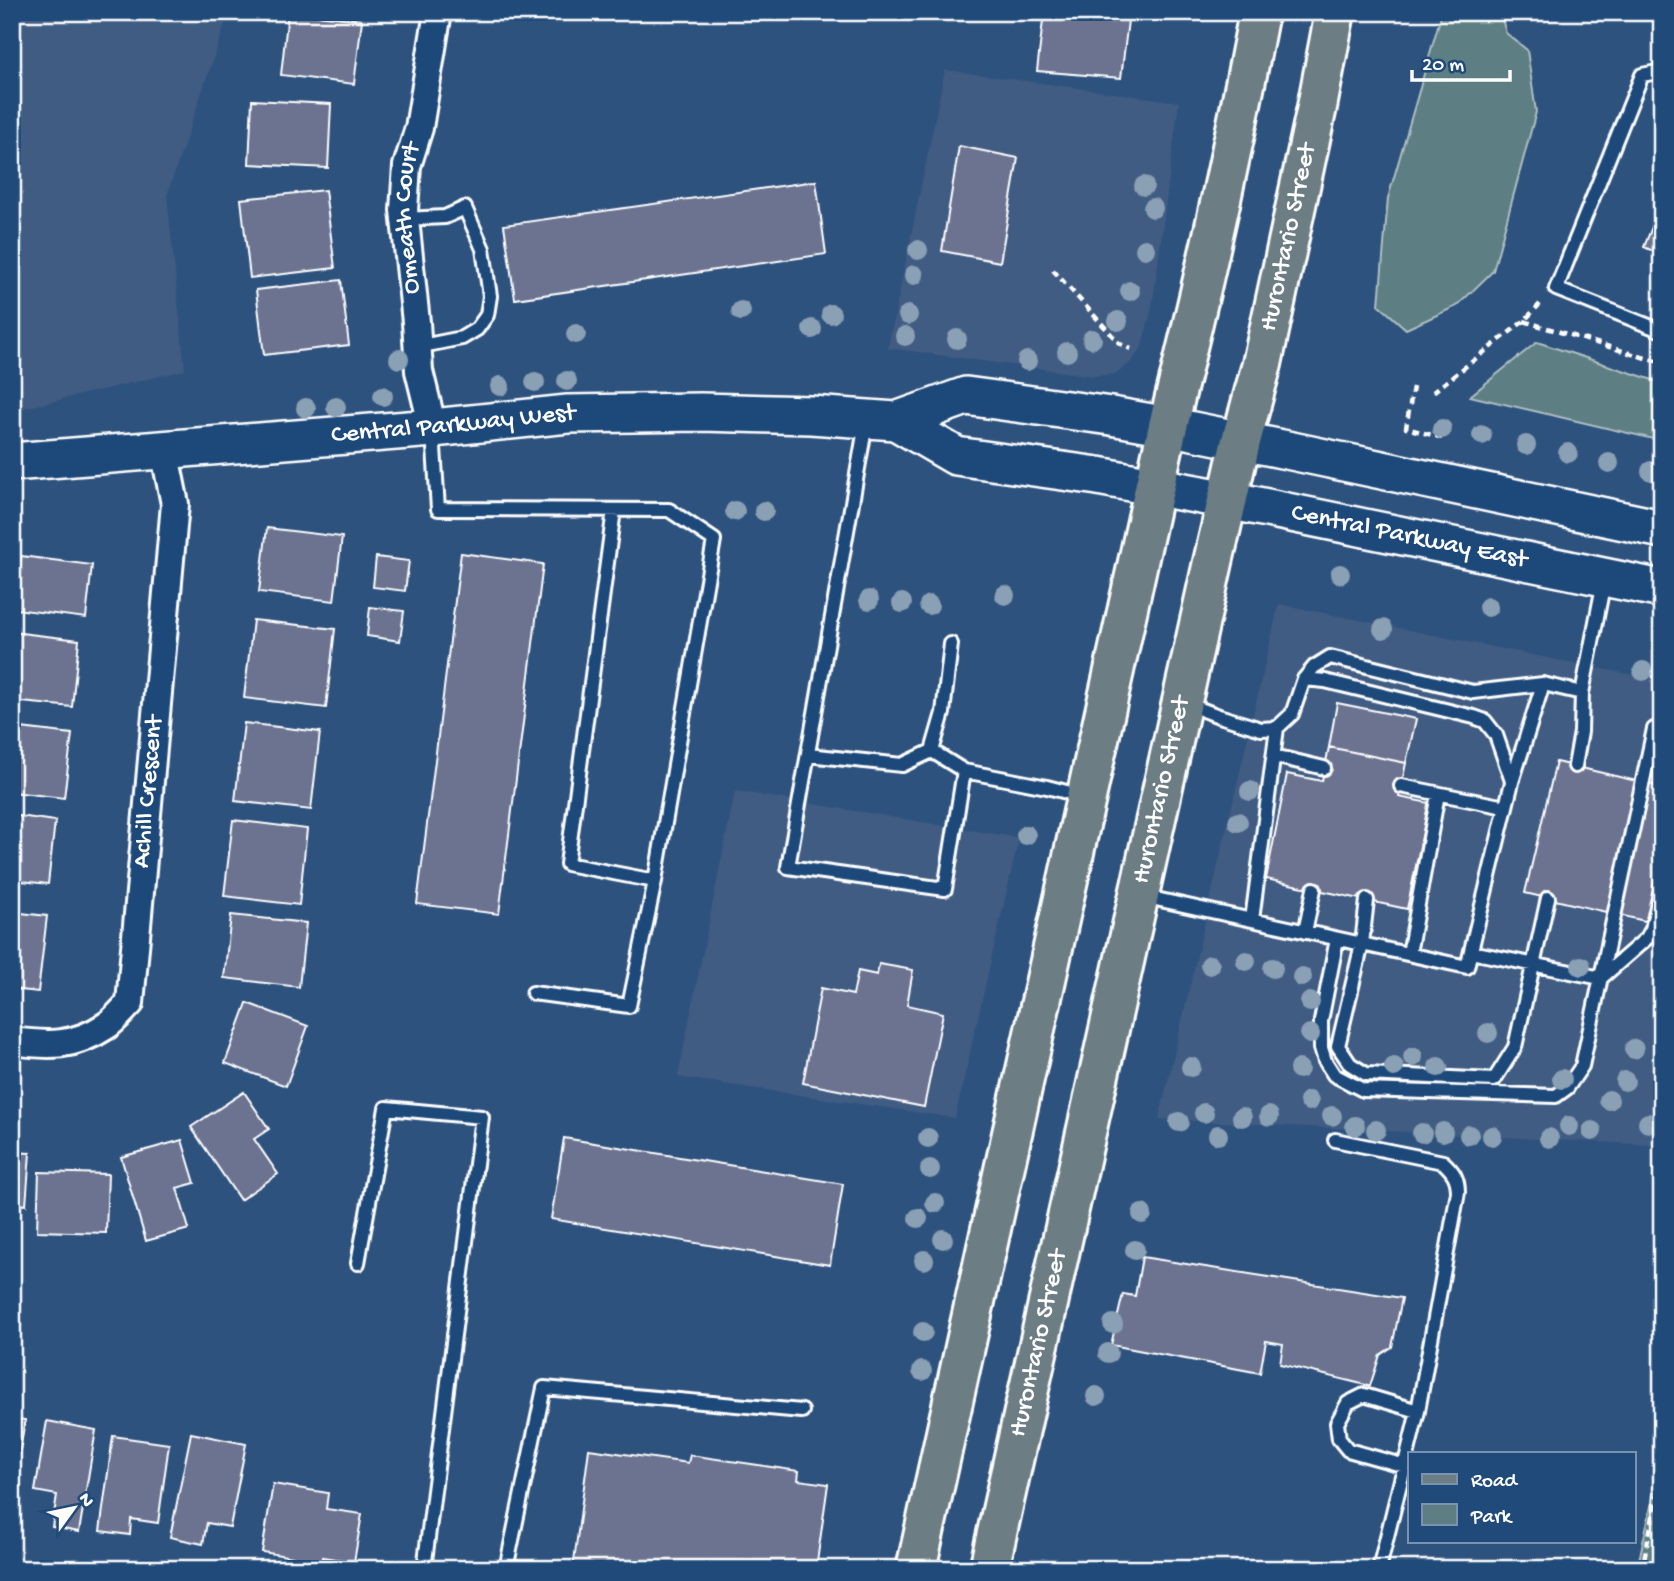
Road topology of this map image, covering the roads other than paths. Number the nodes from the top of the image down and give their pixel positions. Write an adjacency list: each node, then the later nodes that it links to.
1 (438, 12): 5 (street, Omeath Court)
2 (1259, 12): 9 (main road)
3 (1335, 12): 11 (main road, Hurontario Street)
4 (1662, 71): 6 (lane)
5 (404, 219): 7 (street, Omeath Court); 7 (lane)
6 (1662, 331)
7 (417, 347): 10 (street, Omeath Court)
8 (882, 420): 9 (street, Central Parkway West); 10 (street, Central Parkway West); 14 (street, Central Parkway West); 29 (lane)
9 (1168, 426): 11 (street); 14 (main road)
10 (433, 428): 12 (street, Central Parkway West); 16 (lane)
11 (1241, 441): 15 (main road, Hurontario Street); 17 (street)
12 (164, 450): 13 (street, Central Parkway West); 54 (street, Achill Crescent)
13 (12, 462)
14 (1155, 486): 15 (street, Central Parkway East); 37 (main road)
15 (1228, 500): 19 (street, Central Parkway East); 25 (main road, Hurontario Street)
16 (614, 510): 39 (lane); 39 (lane)
17 (1618, 520): 18 (street); 19 (street)
18 (1662, 529)
19 (1605, 577): 20 (street, Central Parkway East); 24 (lane)
20 (1662, 589)
21 (951, 644): 28 (lane)
22 (1304, 679): 23 (lane); 26 (lane); 34 (lane)
23 (1544, 684): 24 (lane); 34 (lane)
24 (1582, 692): 31 (lane)
25 (1182, 702): 26 (lane); 42 (main road, Hurontario Street)
26 (1277, 728): 30 (lane)
27 (1654, 729): 52 (lane)
28 (932, 751): 29 (lane); 33 (lane)
29 (808, 755): 33 (lane)
30 (1274, 757): 32 (lane); 45 (lane)
31 (1575, 766)
32 (1324, 768)
33 (964, 771): 37 (lane)
34 (1512, 782): 38 (lane)
35 (1401, 786): 36 (lane)
36 (1438, 794): 38 (lane); 50 (lane)
37 (1087, 797): 64 (main road)
38 (1506, 807): 49 (lane)
39 (655, 881): 53 (lane)
40 (1662, 884): 52 (lane)
41 (1314, 889): 46 (lane)
42 (1139, 896): 45 (lane); 65 (main road, Hurontario Street)
43 (1548, 898): 51 (lane)
44 (1367, 900): 48 (lane)
45 (1252, 920): 46 (lane)
46 (1305, 932): 47 (lane)
47 (1337, 939): 48 (lane); 52 (lane)
48 (1362, 944): 50 (lane); 51 (lane)
49 (1471, 952): 50 (lane); 51 (lane)
50 (1409, 954)
51 (1533, 964): 52 (lane)
52 (1601, 978)
53 (533, 993)
54 (12, 1041)
55 (1335, 1140): 57 (lane)
56 (358, 1263): 62 (lane)
57 (1418, 1410): 59 (lane); 61 (lane)
58 (802, 1411): 63 (lane)
59 (1408, 1452)
60 (1408, 1453): 61 (lane)
61 (1405, 1466): 66 (lane)
62 (424, 1569)
63 (506, 1569)
64 (916, 1569)
65 (989, 1569)
66 (1379, 1569)

